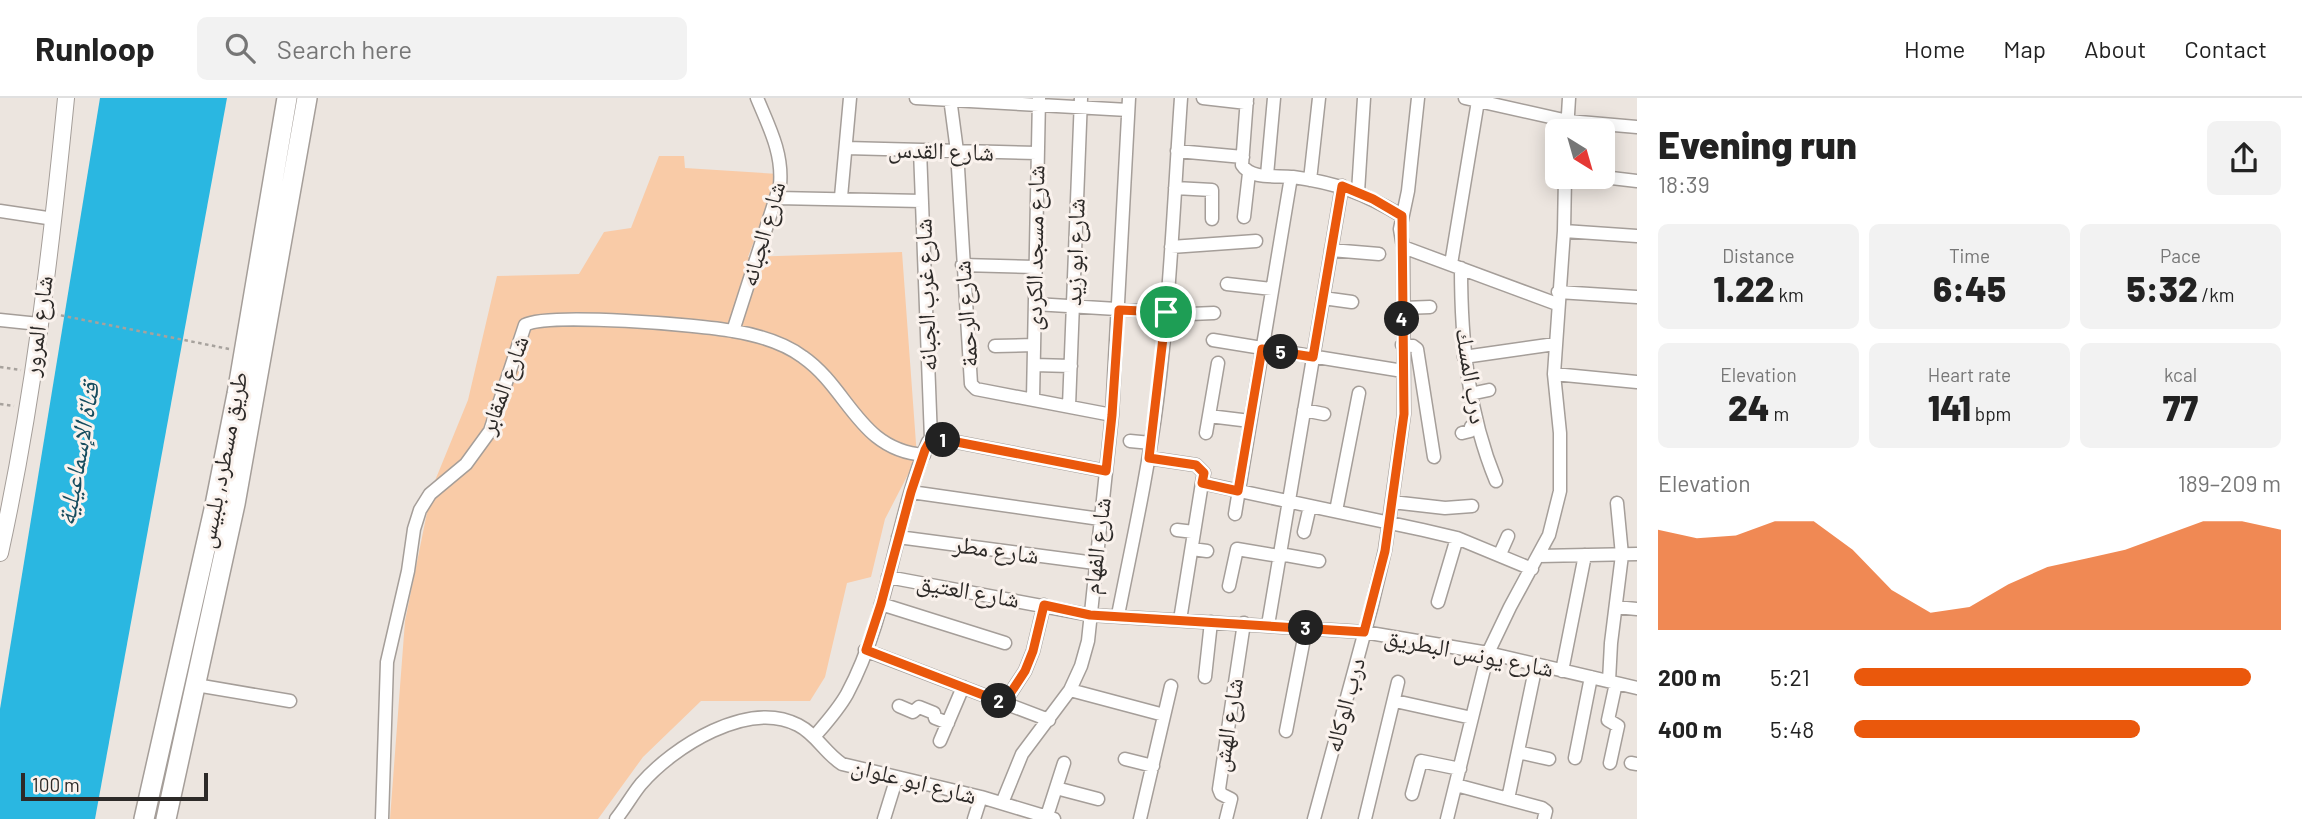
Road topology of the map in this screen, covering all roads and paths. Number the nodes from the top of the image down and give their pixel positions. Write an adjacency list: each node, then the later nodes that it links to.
1 (66, 98): 46 (main road, شارع المرور)
2 (288, 98): 191 (main road, طريق مسطرد, بلبيس)
3 (307, 98): 166 (main road, طريق مسطرد, بلبيس)
4 (757, 98): 41 (street, شارع الجبانه)
5 (850, 98): 24 (street)
6 (916, 98): 14 (street)
7 (1181, 98): 27 (street)
8 (1203, 98): 16 (street)
9 (1274, 98): 31 (street)
10 (1319, 98): 34 (street)
11 (1364, 98): 39 (street)
12 (1418, 98): 44 (street, درب الوكاله)
13 (1569, 98): 20 (street)
14 (950, 99): 17 (street); 26 (street, شارع الرحمة)
15 (1472, 99): 21 (street); 56 (street, درب المسك)
16 (1247, 100): 29 (street)
17 (1039, 101): 18 (street); 28 (street, شارع مسجد الكردى)
18 (1081, 103): 19 (street); 65 (street, شارع ابو زيد)
19 (1128, 104): 68 (street, شارع الفهام)
20 (1568, 119)
21 (1545, 120)
22 (1615, 127): 23 (street)
23 (1637, 127)
24 (846, 148): 25 (street, شارع القدس); 40 (street)
25 (920, 150): 26 (street, شارع القدس); 42 (street, شارع غرب الجبانه)
26 (957, 151): 28 (street, شارع القدس); 55 (street, شارع الرحمة)
27 (1177, 151): 29 (street); 37 (street)
28 (1037, 153): 57 (street, شارع مسجد الكردى)
29 (1242, 157): 30 (street)
30 (1249, 173): 31 (street); 45 (street)
31 (1267, 175): 32 (street)
32 (1291, 177): 34 (street); 59 (street)
33 (1615, 178): 35 (street)
34 (1310, 180): 36 (street)
35 (1637, 181)
36 (1342, 186): 39 (street); 53 (street)
37 (1175, 188): 47 (street); 51 (street)
38 (1565, 189): 48 (street)
39 (1358, 192): 44 (street)
40 (841, 197): 41 (street); 42 (street)
41 (777, 198): 73 (street, شارع الجبانه)
42 (922, 201): 104 (street, شارع غرب الجبانه)
43 (0, 211): 46 (street)
44 (1402, 216): 52 (street, درب الوكاله)
45 (1244, 218)
46 (54, 219): 71 (main road, شارع المرور)
47 (1212, 219)
48 (1564, 231): 49 (street); 62 (street)
49 (1637, 236)
50 (1256, 241): 51 (street)
51 (1171, 247): 70 (street)
52 (1403, 247): 56 (street); 67 (street, درب الوكاله)
53 (1331, 250): 54 (street); 61 (street)
54 (1379, 254)
55 (962, 265): 57 (street); 94 (street, شارع الرحمة)
56 (1456, 266): 62 (street); 82 (street, درب المسك)
57 (1035, 267): 64 (street, شارع مسجد الكردى)
58 (1227, 284): 59 (street)
59 (1272, 289): 80 (street)
60 (1637, 297): 62 (street)
61 (1323, 298): 63 (street); 81 (street)
62 (1558, 298): 75 (street)
63 (1352, 302)
64 (1035, 304): 65 (street); 76 (street, شارع مسجد الكردى)
65 (1073, 307): 68 (street); 85 (street, شارع ابو زيد)
66 (1430, 307): 67 (street)
67 (1402, 308): 77 (street, درب الوكاله)
68 (1119, 310): 70 (street); 98 (street, شارع الفهام)
69 (1214, 313): 70 (street)
70 (1166, 314): 106 (street)
71 (40, 317): 72 (street); 79 (path); 88 (main road, شارع المرور)
72 (0, 320)
73 (733, 331): 107 (street, شارع المقابر); 203 (street, شارع المقابر)
74 (1213, 340): 80 (street)
75 (1555, 344): 82 (street); 89 (street)
76 (1034, 345): 78 (street); 84 (street, شارع مسجد الكردى)
77 (1402, 345): 87 (street, درب الوكاله); 108 (street)
78 (996, 346)
79 (220, 348)
80 (1262, 349): 81 (street); 100 (street)
81 (1313, 357): 87 (street); 96 (street)
82 (1464, 357): 93 (street, درب المسك)
83 (1218, 363): 99 (street)
84 (1034, 365): 85 (street); 94 (street, شارع مسجد الكردى)
85 (1071, 366): 95 (street, شارع ابو زيد)
86 (0, 367): 88 (path)
87 (1403, 371): 116 (street, درب الوكاله)
88 (32, 372): 132 (main road, شارع المرور)
89 (1554, 374): 90 (street); 138 (street)
90 (1637, 382)
91 (1489, 390): 93 (street)
92 (1359, 393): 120 (street)
93 (1470, 394): 101 (street, درب المسك)
94 (1033, 399): 95 (street, شارع الرحمة)
95 (1069, 406): 98 (street, شارع الرحمة)
96 (1304, 410): 97 (street); 115 (street)
97 (1324, 414)
98 (1112, 415): 110 (street, شارع الفهام)
99 (1209, 416): 100 (street); 102 (street)
100 (1250, 421): 113 (street)
101 (1478, 426): 103 (street); 111 (street, درب المسك)
102 (1206, 433)
103 (1462, 433)
104 (930, 441): 107 (street, شارع غرب الجبانه); 110 (street)
105 (1130, 441): 106 (street)
106 (1151, 443): 109 (street)
107 (924, 455): 114 (street, شارع غرب الجبانه)
108 (1434, 457)
109 (1149, 458): 112 (street); 150 (street)
110 (1106, 471): 122 (street, شارع الفهام)
111 (1496, 481)
112 (1202, 483): 113 (street); 126 (street)
113 (1238, 491): 115 (street); 121 (street)
114 (911, 492): 122 (street); 128 (street, شارع غرب الجبانه)
115 (1288, 501): 118 (street); 135 (street)
116 (1392, 502): 119 (street); 123 (street, درب الوكاله)
117 (1617, 503): 137 (street)
118 (1310, 506): 120 (street); 125 (street)
119 (1472, 506)
120 (1336, 511): 123 (street)
121 (1236, 514)
122 (1100, 519): 140 (street, شارع الفهام)
123 (1388, 523): 129 (street); 156 (street, درب الوكاله)
124 (1177, 530): 126 (street)
125 (1304, 532)
126 (1194, 533): 130 (street)
127 (1508, 536): 133 (street)
128 (898, 537): 140 (street, شارع مطر); 142 (street, شارع غرب الجبانه)
129 (1457, 538): 133 (street); 144 (street)
130 (1192, 549): 131 (street); 151 (street)
131 (1207, 551)
132 (0, 553)
133 (1500, 554): 141 (street)
134 (1637, 554): 137 (street)
135 (1280, 555): 139 (street); 143 (street); 154 (street)
136 (1585, 555): 137 (street); 138 (street); 161 (street)
137 (1622, 555): 147 (street)
138 (1539, 556): 141 (street)
139 (1319, 561)
140 (1095, 563): 149 (street, شارع الفهام)
141 (1532, 569): 159 (street)
142 (888, 577): 145 (street, شارع غرب الجبانه); 146 (street, شارع العتيق)
143 (1229, 586)
144 (1438, 602)
145 (881, 604): 157 (street); 158 (street, شارع غرب الجبانه)
146 (1044, 605): 149 (street, شارع العتيق); 173 (street)
147 (1616, 607): 148 (street); 165 (street)
148 (1637, 608)
149 (1090, 615): 150 (street, شارع يونس البطريق); 170 (street, شارع الفهام)
150 (1118, 615): 151 (street, شارع يونس البطريق)
151 (1180, 620): 152 (street, شارع يونس البطريق)
152 (1211, 622): 153 (street, شارع يونس البطريق); 162 (street)
153 (1244, 624): 154 (street, شارع يونس البطريق); 208 (street, شارع الهش)
154 (1268, 625): 155 (street, شارع يونس البطريق)
155 (1306, 628): 156 (street, شارع يونس البطريق); 179 (street)
156 (1364, 632): 159 (street, شارع يونس البطريق); 209 (street, درب الوكاله)
157 (1005, 643)
158 (866, 650): 168 (street); 180 (street, شارع غرب الجبانه)
159 (1488, 653): 160 (street, شارع يونس البطريق); 176 (street)
160 (1536, 665): 161 (street, شارع يونس البطريق); 182 (street)
161 (1562, 671): 163 (street, شارع يونس البطريق)
162 (1205, 677)
163 (1591, 677): 165 (street, شارع يونس البطريق); 183 (street)
164 (1398, 682): 172 (street)
165 (1613, 682): 169 (street, شارع يونس البطريق); 187 (street)
166 (196, 685): 171 (street); 193 (main road, طريق مسطرد, بلبيس)
167 (1171, 686): 175 (street)
168 (963, 687): 173 (street); 178 (street)
169 (1637, 688)
170 (1070, 690): 175 (street); 177 (street, شارع الفهام)
171 (290, 701)
172 (1395, 701): 176 (street); 210 (street)
173 (1004, 703): 177 (street)
174 (899, 706): 178 (street)
175 (1164, 715): 188 (street)
176 (1472, 718): 189 (street)
177 (1049, 720): 199 (street, شارع الفهام)
178 (948, 723): 181 (street)
179 (1286, 730)
180 (814, 737): 190 (street, شارع ابو علوان); 204 (street, شارع ابو علوان)
181 (940, 741)
182 (1518, 752): 185 (street); 198 (street)
183 (1575, 758)
184 (1125, 759): 188 (street)
185 (1549, 759)
186 (1064, 763): 194 (street)
187 (1610, 763)
188 (1153, 766): 207 (street)
189 (1460, 769): 192 (street); 195 (street)
190 (897, 777): 196 (street, شارع ابو علوان); 205 (street)
191 (150, 783): 193 (main road); 201 (main road, طريق مسطرد, بلبيس)
192 (1456, 785): 198 (street); 211 (street)
193 (173, 787): 202 (main road, طريق مسطرد, بلبيس)
194 (1056, 788): 197 (street); 200 (street)
195 (1412, 794)
196 (981, 797): 199 (street, شارع ابو علوان); 206 (street)
197 (1098, 799)
198 (1508, 799): 212 (street)
199 (1002, 803): 200 (street, شارع ابو علوان)
200 (1049, 818)
201 (144, 819)
202 (166, 819)
203 (382, 819)
204 (616, 819)
205 (884, 819)
206 (974, 819)
207 (1140, 819)
208 (1226, 819)
209 (1314, 819)
210 (1366, 819)
211 (1447, 819)
212 (1545, 819)

